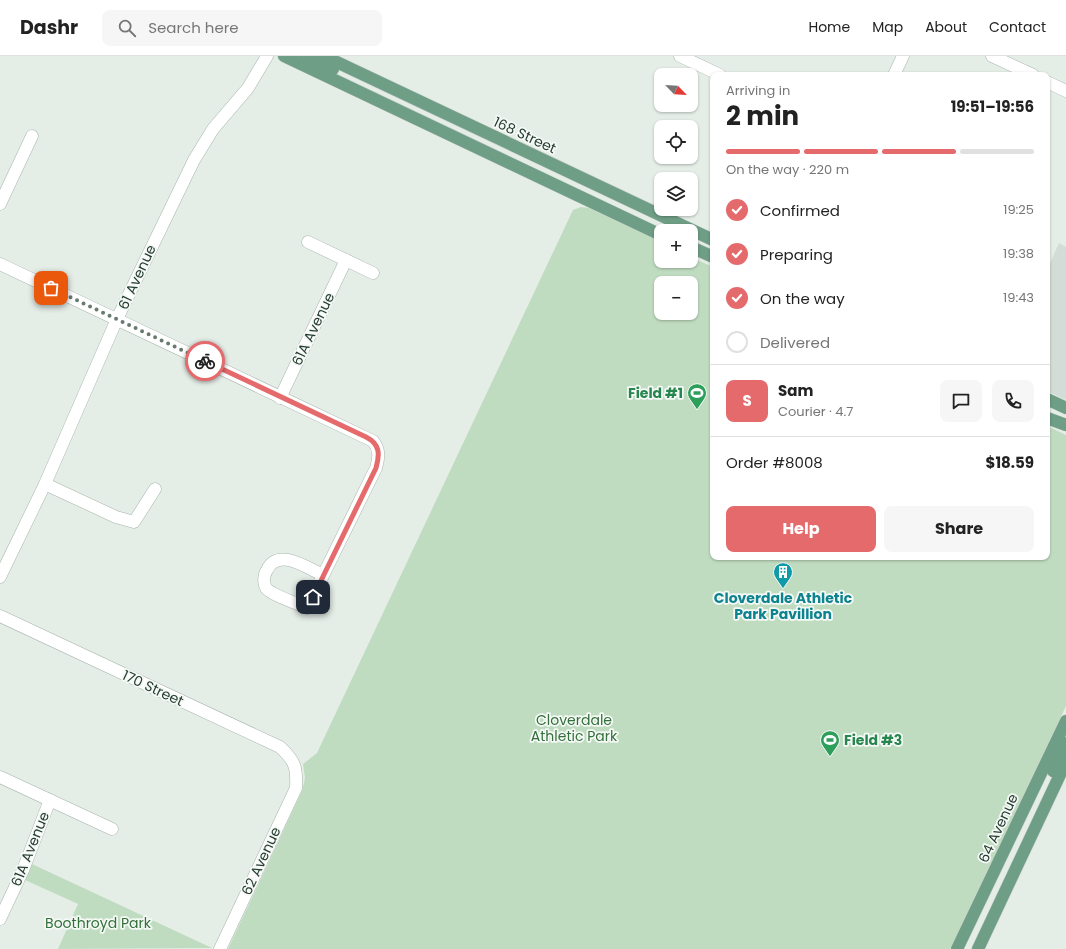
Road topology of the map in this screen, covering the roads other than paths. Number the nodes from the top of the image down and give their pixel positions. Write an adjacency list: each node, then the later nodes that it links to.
1 (267, 56): 24 (street, 61 Avenue)
2 (284, 56): 16 (main road)
3 (304, 56): 12 (main road)
4 (324, 56): 12 (main road, 168 Street)
5 (680, 56): 8 (street)
6 (903, 56): 9 (street)
7 (992, 56): 10 (street)
8 (714, 72)
9 (895, 72)
10 (1027, 72)
11 (1050, 83): 13 (street)
12 (389, 87): 17 (main road, 168 Street)
13 (1066, 91)
14 (32, 136): 15 (street)
15 (0, 204)
16 (654, 232)
17 (710, 239)
18 (308, 242): 21 (street)
19 (698, 250): 20 (main road)
20 (710, 256)
21 (346, 260): 23 (street); 25 (street, 61A Avenue)
22 (0, 264): 24 (street)
23 (373, 273)
24 (117, 319): 25 (street); 30 (street, 61 Avenue)
25 (280, 398): 32 (street)
26 (1050, 400): 27 (main road)
27 (1066, 408)
28 (1050, 419): 29 (main road)
29 (1066, 426)
30 (44, 484): 31 (street); 33 (street, 61 Avenue)
31 (155, 489)
32 (323, 575): 32 (street)
33 (0, 577)
34 (0, 616): 38 (street, 170 Street)
35 (1066, 721): 45 (main road, 64 Avenue)
36 (1066, 743): 40 (main road)
37 (1066, 762): 40 (main road)
38 (297, 771): 44 (street, 62 Avenue)
39 (0, 777): 41 (street)
40 (1050, 795): 46 (main road)
41 (50, 800): 42 (street); 43 (street, 61A Avenue)
42 (112, 829)
43 (0, 919)
44 (220, 949)
45 (958, 949)
46 (978, 949)

